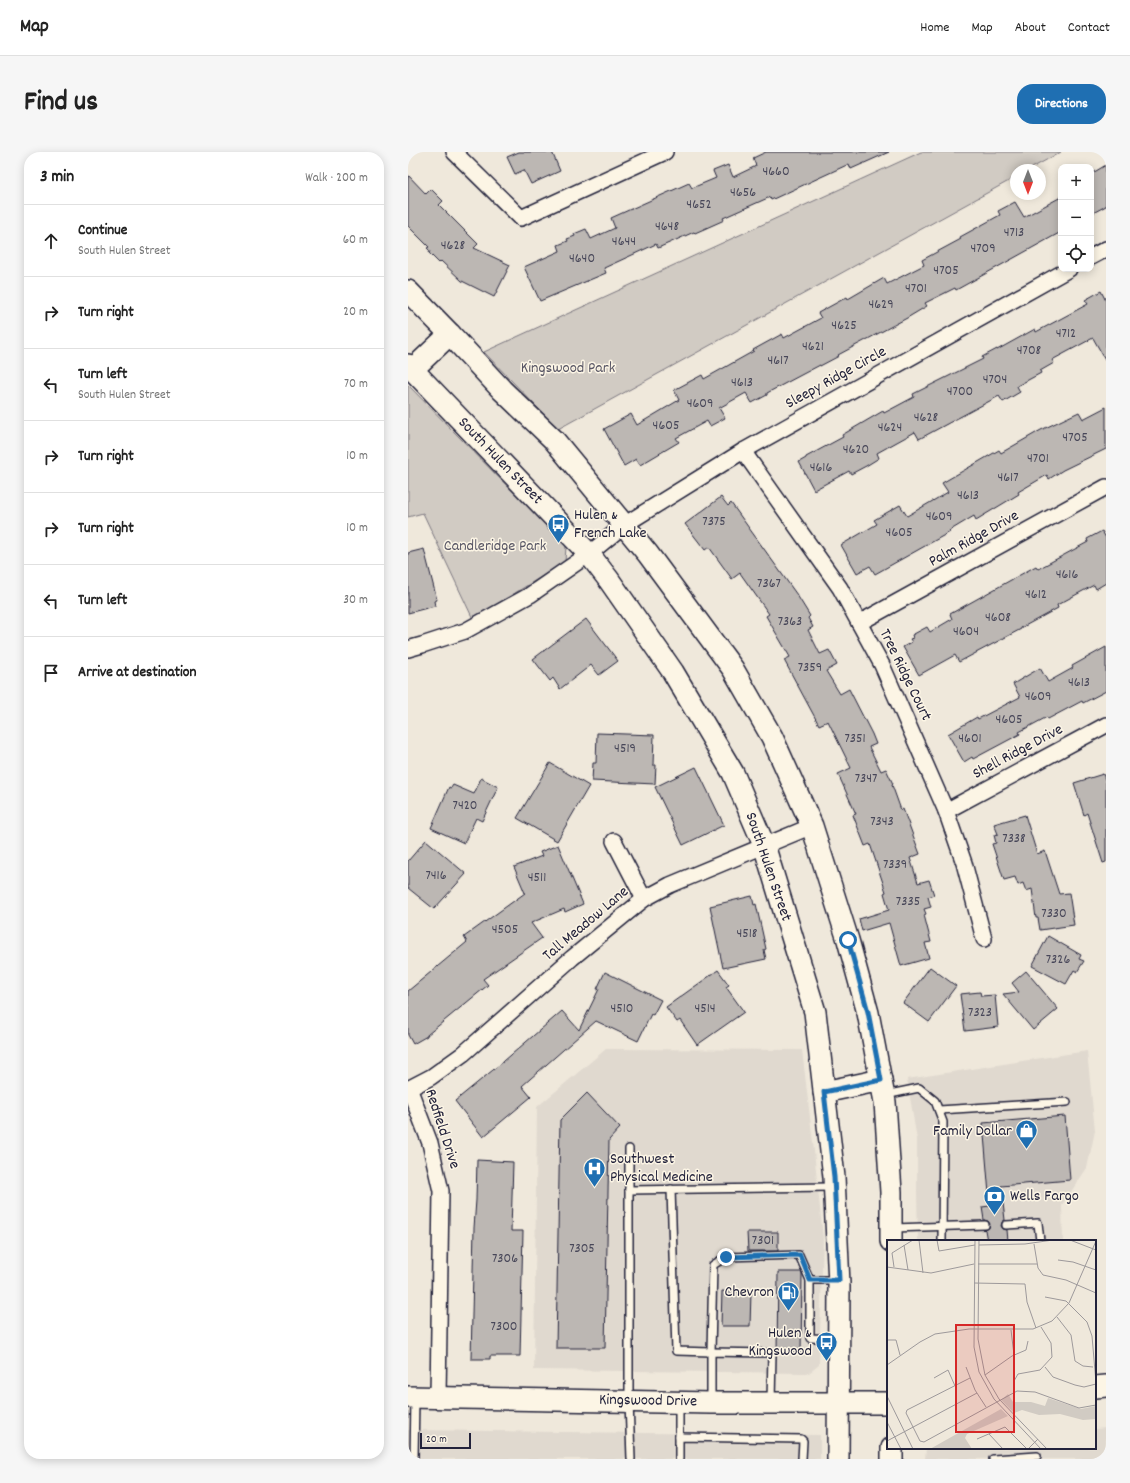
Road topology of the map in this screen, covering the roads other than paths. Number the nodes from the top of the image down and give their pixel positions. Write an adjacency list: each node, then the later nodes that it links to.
1 (454, 152): 2 (street)
2 (665, 152)
3 (1106, 249): 4 (street)
4 (1094, 255)
5 (1064, 272): 9 (street, Sleepy Ridge Circle)
6 (408, 291): 7 (main road)
7 (450, 334): 8 (main road); 11 (main road)
8 (410, 368): 12 (main road, South Hulen Street)
9 (743, 451): 11 (street, Sleepy Ridge Circle); 13 (street, Tree Ridge Court)
10 (1106, 487): 13 (street, Palm Ridge Drive)
11 (624, 525): 12 (street, Sleepy Ridge Circle); 17 (main road)
12 (588, 554): 14 (street, Sleepy Ridge Circle); 19 (main road, South Hulen Street)
13 (859, 623): 16 (street, Tree Ridge Court)
14 (408, 649)
15 (1106, 725): 16 (street, Shell Ridge Drive)
16 (946, 811): 21 (street, Tree Ridge Court)
17 (812, 826): 19 (street, Tall Meadow Lane); 23 (main road)
18 (614, 841): 20 (street)
19 (764, 845): 20 (street, Tall Meadow Lane); 24 (main road, South Hulen Street)
20 (644, 899): 22 (street, Tall Meadow Lane)
21 (984, 939)
22 (409, 1088): 44 (street, Redfield Drive)
23 (882, 1088): 24 (main road); 26 (lane); 34 (main road)
24 (824, 1092): 28 (main road, South Hulen Street)
25 (1067, 1102): 26 (lane)
26 (938, 1110): 33 (lane)
27 (629, 1149): 30 (lane)
28 (834, 1187): 29 (lane); 38 (main road, South Hulen Street)
29 (671, 1189): 30 (lane); 40 (lane)
30 (629, 1190): 45 (lane)
31 (985, 1225): 33 (lane)
32 (1006, 1225): 36 (lane)
33 (941, 1226): 34 (lane); 35 (lane)
34 (891, 1234)
35 (942, 1240)
36 (1040, 1240)
37 (810, 1280): 38 (lane); 39 (lane); 40 (lane)
38 (839, 1280): 39 (main road, South Hulen Street)
39 (839, 1339): 49 (main road, South Hulen Street)
40 (711, 1352): 47 (lane); 48 (lane)
41 (1106, 1386): 42 (main road)
42 (1096, 1387)
43 (412, 1397): 44 (main road, Kingswood Drive); 53 (lane)
44 (438, 1397): 45 (main road, Kingswood Drive)
45 (629, 1401): 46 (main road, Kingswood Drive); 54 (lane)
46 (679, 1402): 48 (main road, Kingswood Drive); 51 (lane)
47 (771, 1402): 48 (main road, Kingswood Drive); 49 (main road, Kingswood Drive)
48 (711, 1403)
49 (838, 1403): 50 (main road, Kingswood Drive); 57 (main road, South Hulen Street)
50 (887, 1403)
51 (679, 1437): 55 (lane); 56 (lane)
52 (1037, 1458): 58 (lane)
53 (414, 1459)
54 (631, 1459)
55 (679, 1459)
56 (802, 1459)
57 (838, 1459)
58 (992, 1459)

